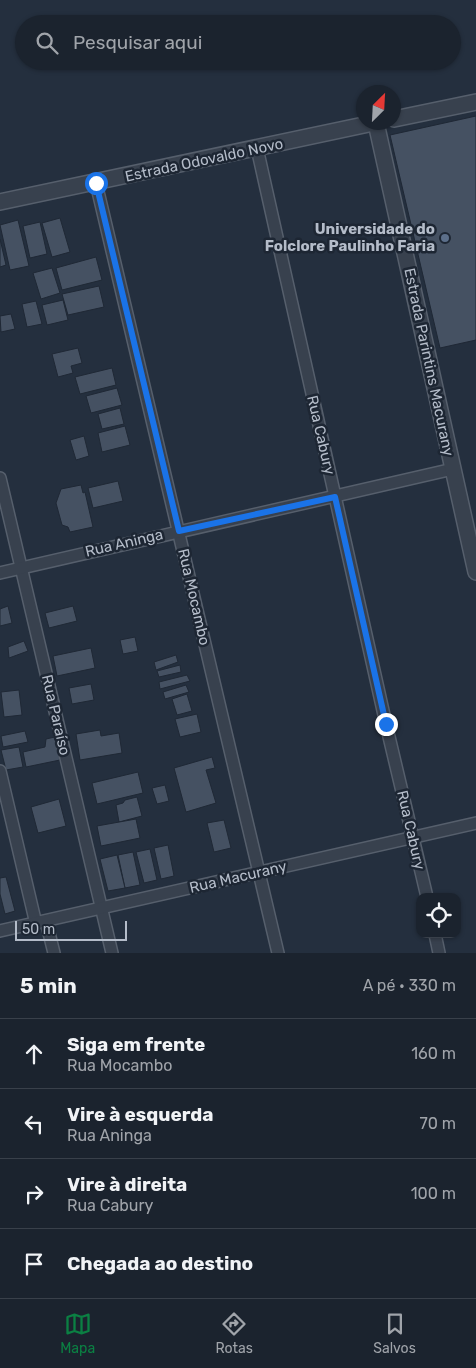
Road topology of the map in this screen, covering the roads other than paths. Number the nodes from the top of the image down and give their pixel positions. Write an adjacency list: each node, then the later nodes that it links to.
1 (476, 102): 2 (street)
2 (401, 118)
3 (356, 127): 5 (street, Estrada Odovaldo Novo)
4 (379, 130): 8 (street, Estrada Parintins Macurany)
5 (257, 148): 6 (street, Estrada Odovaldo Novo); 10 (street, Rua Cabury)
6 (96, 183): 7 (street, Estrada Odovaldo Novo); 11 (street, Rua Mocambo)
7 (0, 202)
8 (453, 469): 10 (street, Rua Aninga); 13 (street, Estrada Parintins Macurany)
9 (0, 478): 12 (street, Rua Paraíso)
10 (335, 497): 11 (street, Rua Aninga); 17 (street, Rua Cabury)
11 (179, 531): 12 (street, Rua Aninga); 18 (street, Rua Mocambo)
12 (21, 568): 14 (street, Rua Aninga); 20 (street, Rua Paraíso)
13 (476, 572)
14 (0, 573)
15 (0, 771): 21 (street)
16 (476, 823): 17 (street, Rua Macurany)
17 (413, 837): 18 (street, Rua Macurany); 19 (street, Rua Cabury)
18 (258, 873): 20 (street, Rua Macurany); 26 (street, Rua Mocambo)
19 (426, 893)
20 (102, 908): 21 (street, Rua Macurany); 25 (street, Rua Paraíso)
21 (41, 922): 22 (street, Rua Macurany); 24 (street)
22 (0, 932)
23 (436, 938): 27 (street)
24 (54, 953)
25 (112, 953)
26 (278, 953)
27 (439, 953)

